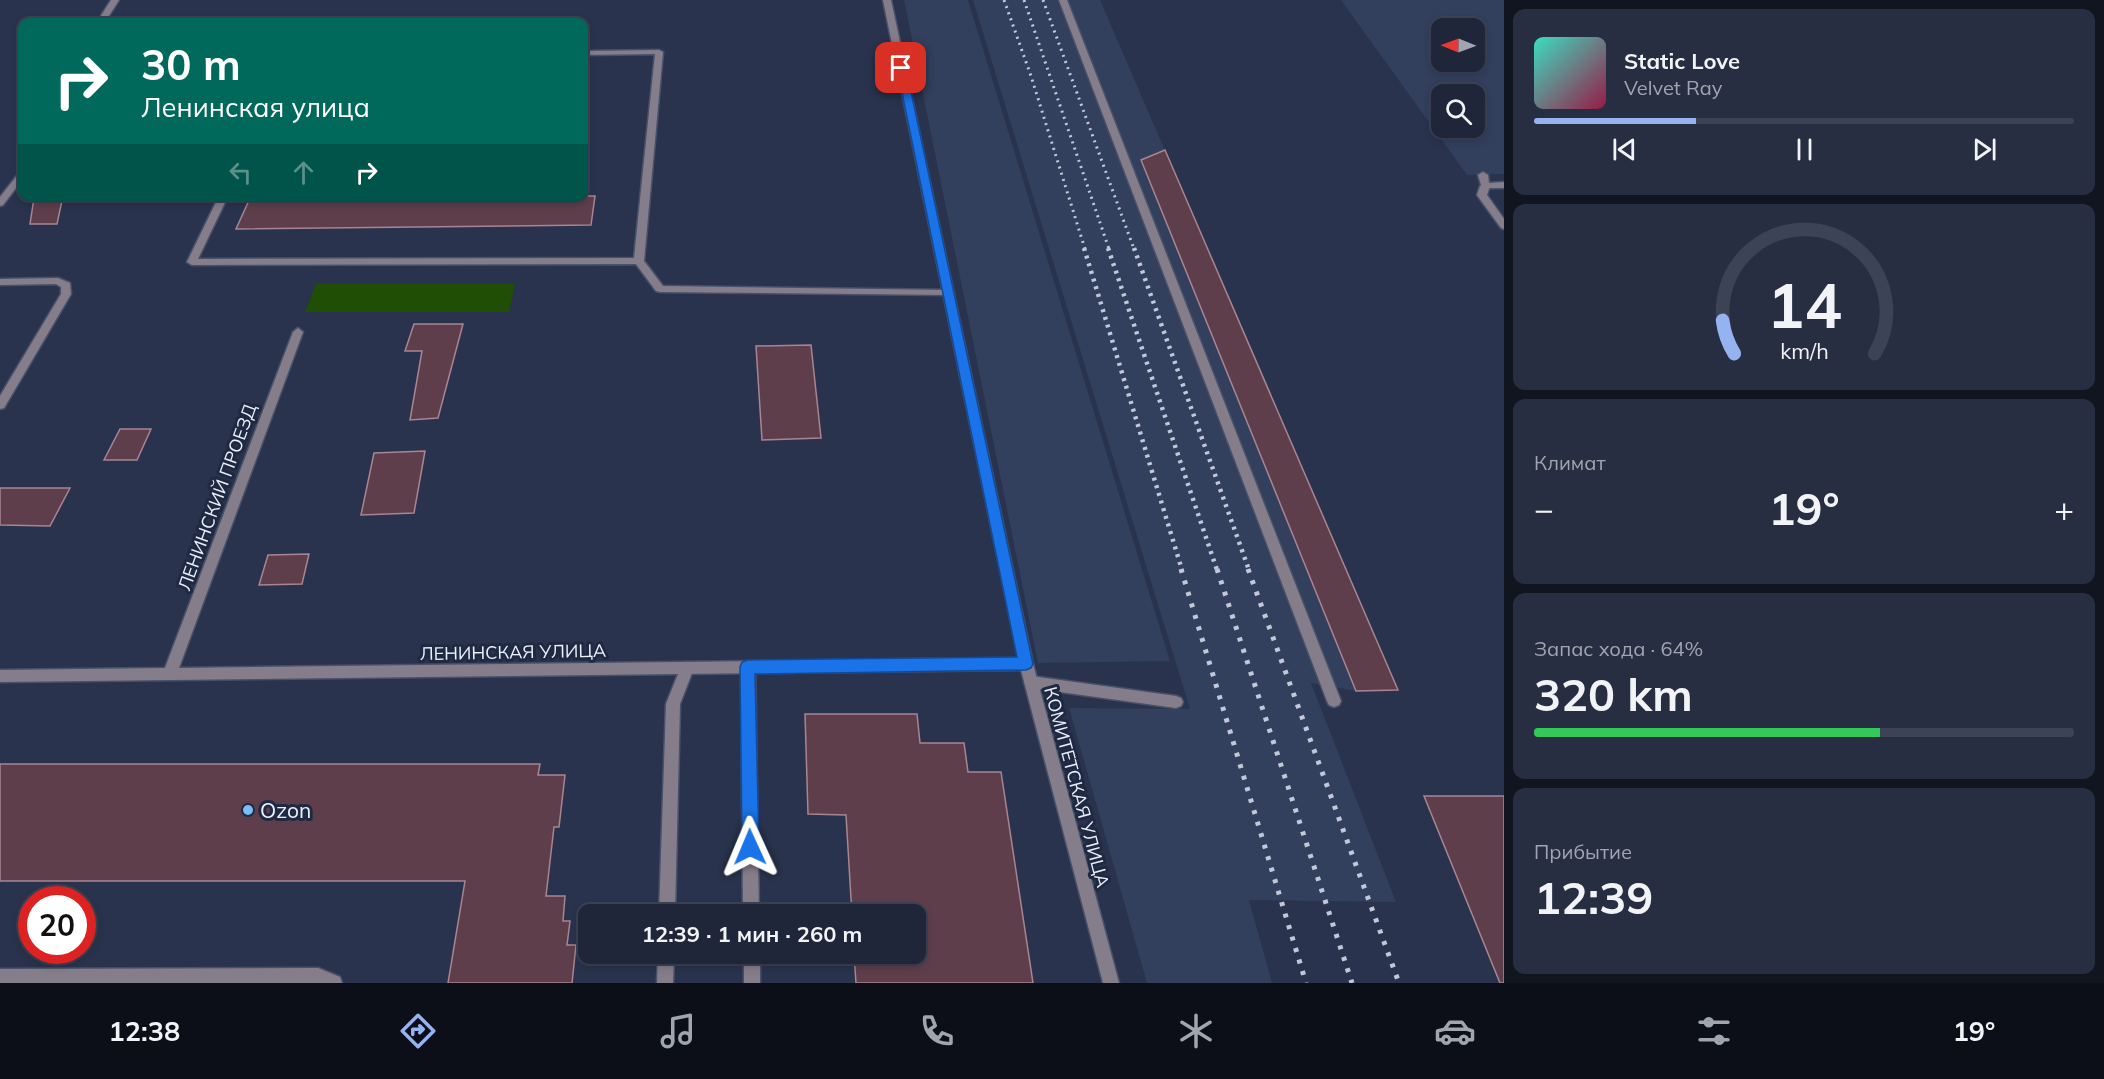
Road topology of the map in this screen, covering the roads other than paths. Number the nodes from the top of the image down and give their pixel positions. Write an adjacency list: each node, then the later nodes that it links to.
1 (115, 0): 4 (street)
2 (887, 0): 15 (street, КОМИТЕТСКАЯ УЛИЦА)
3 (1063, 0): 24 (street)
4 (104, 18)
5 (588, 53): 13 (street)
6 (1484, 175): 9 (street)
7 (18, 180): 11 (street)
8 (1504, 185): 9 (street)
9 (1485, 186): 12 (street)
10 (222, 201): 13 (street)
11 (0, 203)
12 (1504, 226)
13 (639, 261): 15 (street)
14 (0, 282): 17 (street)
15 (949, 293): 18 (street, КОМИТЕТСКАЯ УЛИЦА)
16 (298, 332): 21 (street, ЛЕНИНСКИЙ ПРОЕЗД)
17 (0, 405)
18 (1026, 664): 19 (street, ЛЕНИНСКАЯ УЛИЦА); 23 (street, КОМИТЕТСКАЯ УЛИЦА)
19 (748, 667): 20 (street, ЛЕНИНСКАЯ УЛИЦА); 27 (street)
20 (687, 668): 21 (street, ЛЕНИНСКАЯ УЛИЦА); 26 (street)
21 (170, 674): 22 (street, ЛЕНИНСКАЯ УЛИЦА)
22 (0, 676)
23 (1031, 682): 25 (street); 34 (street, КОМИТЕТСКАЯ УЛИЦА)
24 (1334, 701)
25 (1176, 702)
26 (667, 904)
27 (751, 904)
28 (666, 964): 32 (street)
29 (752, 964): 33 (street)
30 (0, 977): 31 (street)
31 (334, 983)
32 (665, 983)
33 (752, 983)
34 (1111, 983)

